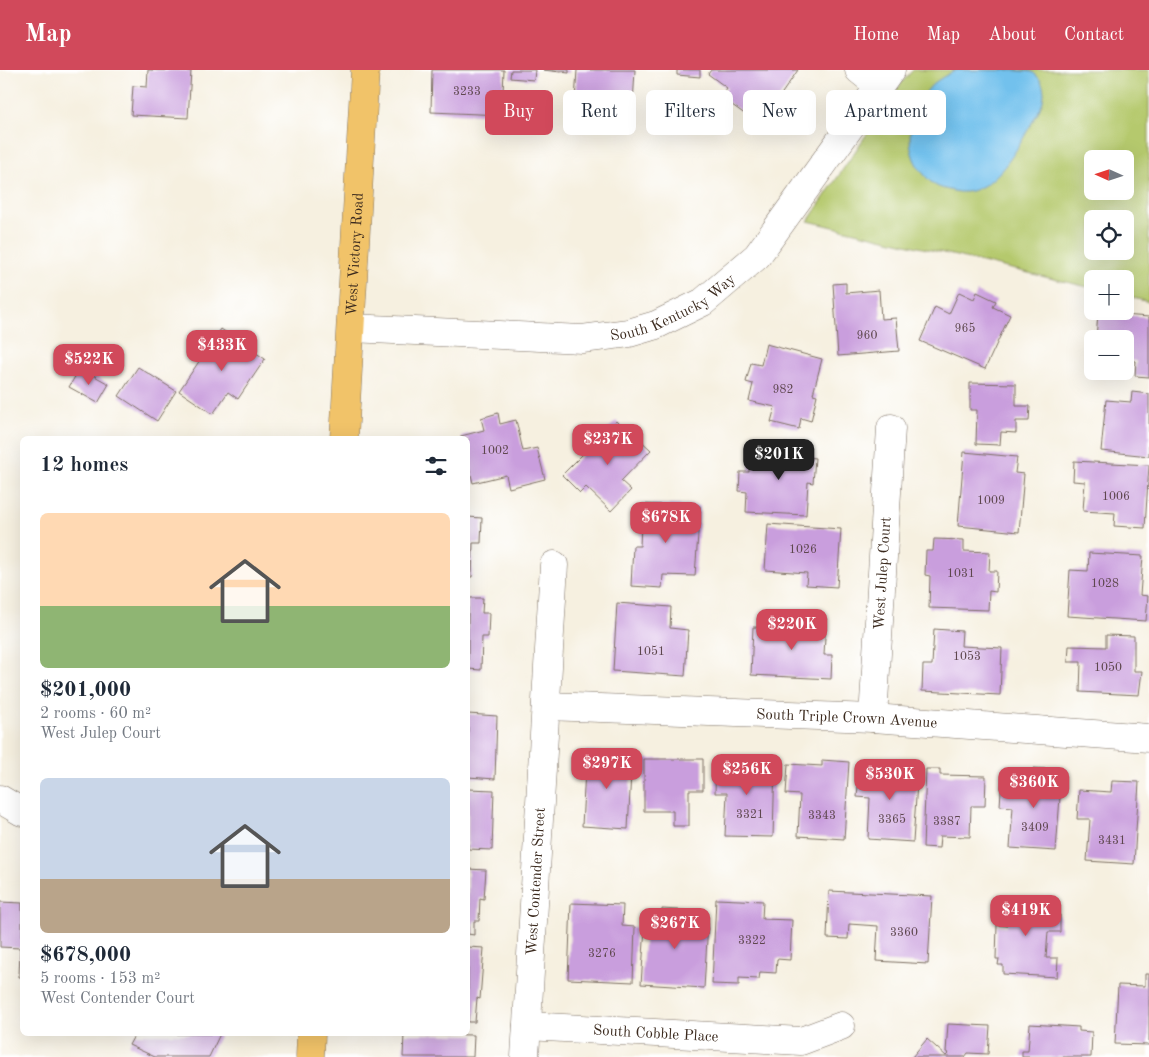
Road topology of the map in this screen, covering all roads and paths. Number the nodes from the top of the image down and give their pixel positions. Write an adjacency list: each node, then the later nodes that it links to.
1 (365, 70): 3 (main road, West Victory Road)
2 (876, 75): 3 (street, South Kentucky Way)
3 (350, 328): 5 (main road, West Victory Road)
4 (891, 428): 8 (street, West Julep Court)
5 (344, 436)
6 (554, 565): 7 (street, West Contender Street)
7 (546, 706): 8 (street, South Triple Crown Avenue); 12 (street, West Contender Street)
8 (873, 718): 9 (street, South Triple Crown Avenue)
9 (1149, 738)
10 (0, 799): 11 (street)
11 (20, 811)
12 (527, 1026): 13 (street, South Cobble Place); 16 (street, West Contender Street)
13 (841, 1026)
14 (311, 1036): 15 (main road)
15 (310, 1057)
16 (526, 1057)

